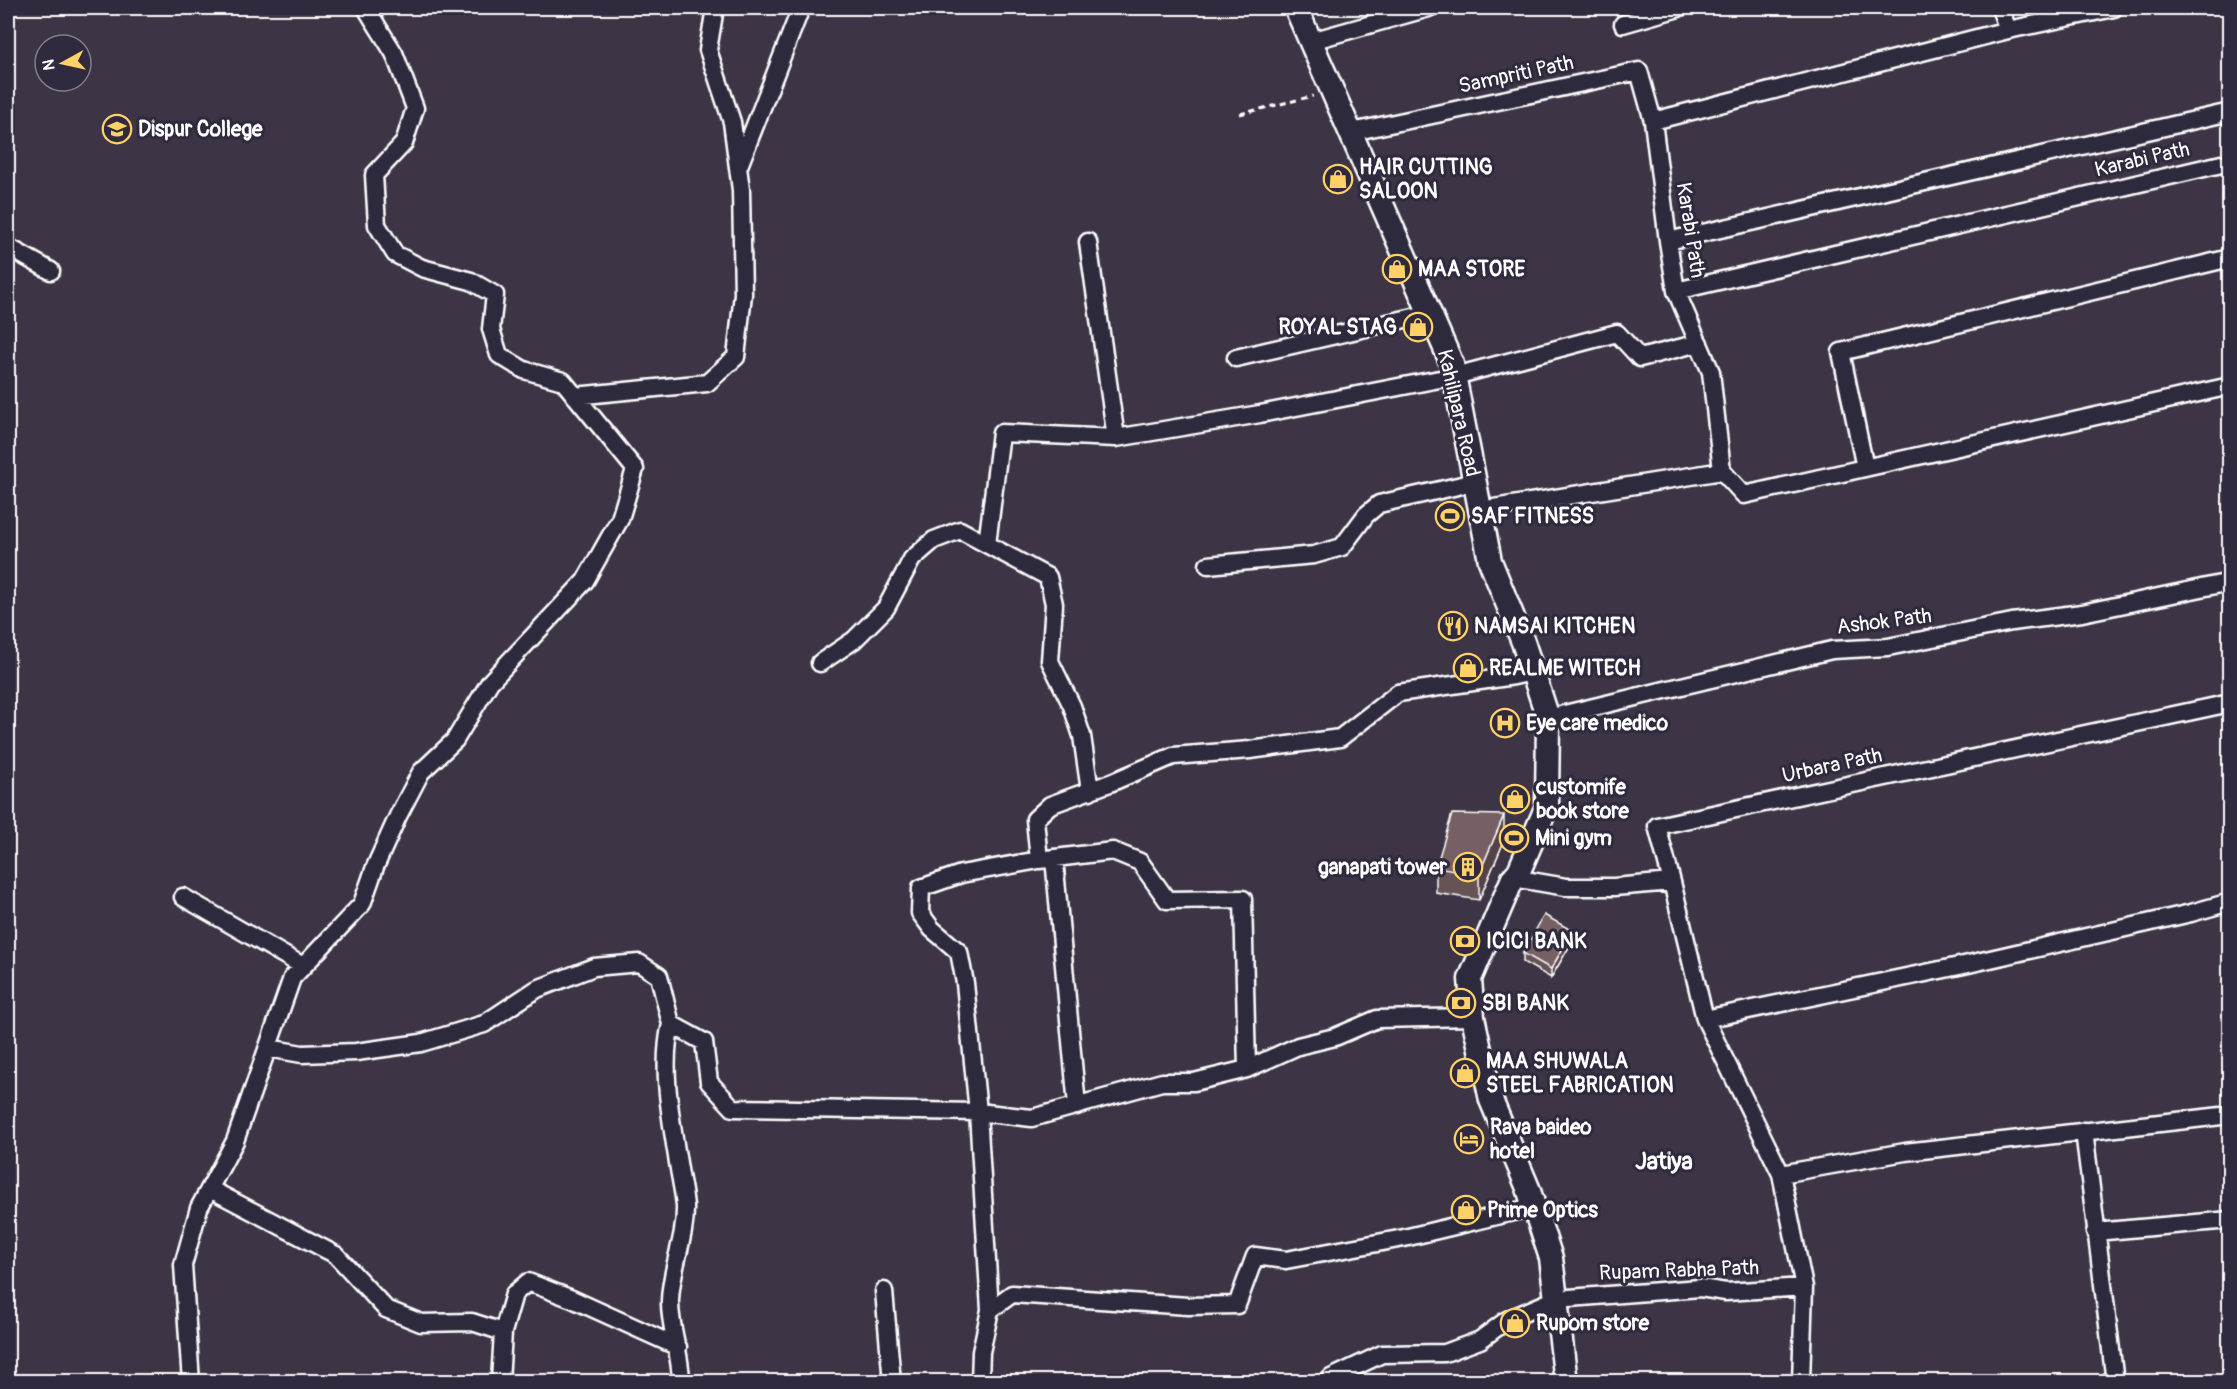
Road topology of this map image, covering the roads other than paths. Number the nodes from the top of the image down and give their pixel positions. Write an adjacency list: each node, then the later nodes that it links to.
1 (366, 8): 28 (street)
2 (715, 8): 16 (street)
3 (801, 8): 16 (street)
4 (1296, 8): 11 (main road, Kahilipara Road)
5 (1429, 8): 11 (street)
6 (1679, 8): 9 (street)
7 (2000, 8): 10 (street)
8 (2114, 8): 10 (street)
9 (1623, 24)
10 (2008, 30): 13 (street)
11 (1311, 41): 14 (main road, Kahilipara Road)
12 (2229, 112): 17 (street)
13 (1653, 121): 14 (street, Sampriti Path); 17 (street, Karabi Path)
14 (1352, 132): 23 (main road, Kahilipara Road)
15 (2229, 162): 22 (street, Karabi Path)
16 (738, 167): 28 (street)
17 (1668, 241): 22 (street, Karabi Path)
18 (1088, 242): 29 (street)
19 (8, 247): 21 (street)
20 (2229, 258): 30 (street)
21 (51, 271)
22 (1676, 291): 24 (street)
23 (1431, 313): 25 (street); 26 (main road, Kahilipara Road)
24 (1699, 343): 26 (street); 31 (street)
25 (1236, 358)
26 (1455, 376): 29 (street); 32 (main road, Kahilipara Road)
27 (2229, 386): 30 (street)
28 (575, 396): 47 (street)
29 (1116, 438): 34 (street)
30 (1865, 468): 31 (street)
31 (1722, 471): 33 (street)
32 (1475, 482): 33 (main road, Kahilipara Road); 35 (street)
33 (1480, 510): 38 (main road, Kahilipara Road)
34 (987, 544): 37 (street); 41 (street)
35 (1208, 565)
36 (2229, 582): 40 (street, Ashok Path)
37 (820, 663)
38 (1533, 672): 40 (main road, Kahilipara Road); 41 (street)
39 (2229, 703): 44 (street, Urbara Path)
40 (1548, 718): 43 (main road, Kahilipara Road)
41 (1090, 791): 42 (street)
42 (1047, 859): 52 (street); 53 (street); 54 (street)
43 (1513, 878): 44 (street); 48 (main road, Kahilipara Road)
44 (1672, 882): 49 (street)
45 (183, 897): 47 (street)
46 (2229, 902): 49 (street)
47 (303, 966): 51 (street)
48 (1473, 1017): 52 (street); 59 (main road, Kahilipara Road)
49 (1705, 1019): 57 (street)
50 (671, 1024): 51 (street); 54 (street); 67 (street)
51 (268, 1048): 58 (street)
52 (1247, 1069): 53 (street)
53 (1077, 1106): 54 (street)
54 (978, 1112): 65 (street)
55 (2229, 1115): 56 (street)
56 (2084, 1131): 57 (street); 61 (street)
57 (1781, 1174): 62 (street)
58 (210, 1189): 66 (street); 68 (street)
59 (1534, 1207): 64 (main road, Kahilipara Road); 65 (street)
60 (2229, 1220): 61 (street)
61 (2095, 1232): 76 (street)
62 (1804, 1287): 64 (street, Rupam Rabha Path); 75 (street)
63 (884, 1291): 71 (street)
64 (1556, 1299): 73 (street, Rupam Rabha Path); 74 (main road, Kahilipara Road)
65 (990, 1310): 72 (street)
66 (503, 1332): 67 (street); 69 (street)
67 (678, 1347): 70 (street)
68 (191, 1382)
69 (500, 1382)
70 (681, 1382)
71 (892, 1382)
72 (980, 1382)
73 (1328, 1382)
74 (1566, 1382)
75 (1801, 1382)
76 (2115, 1382)

